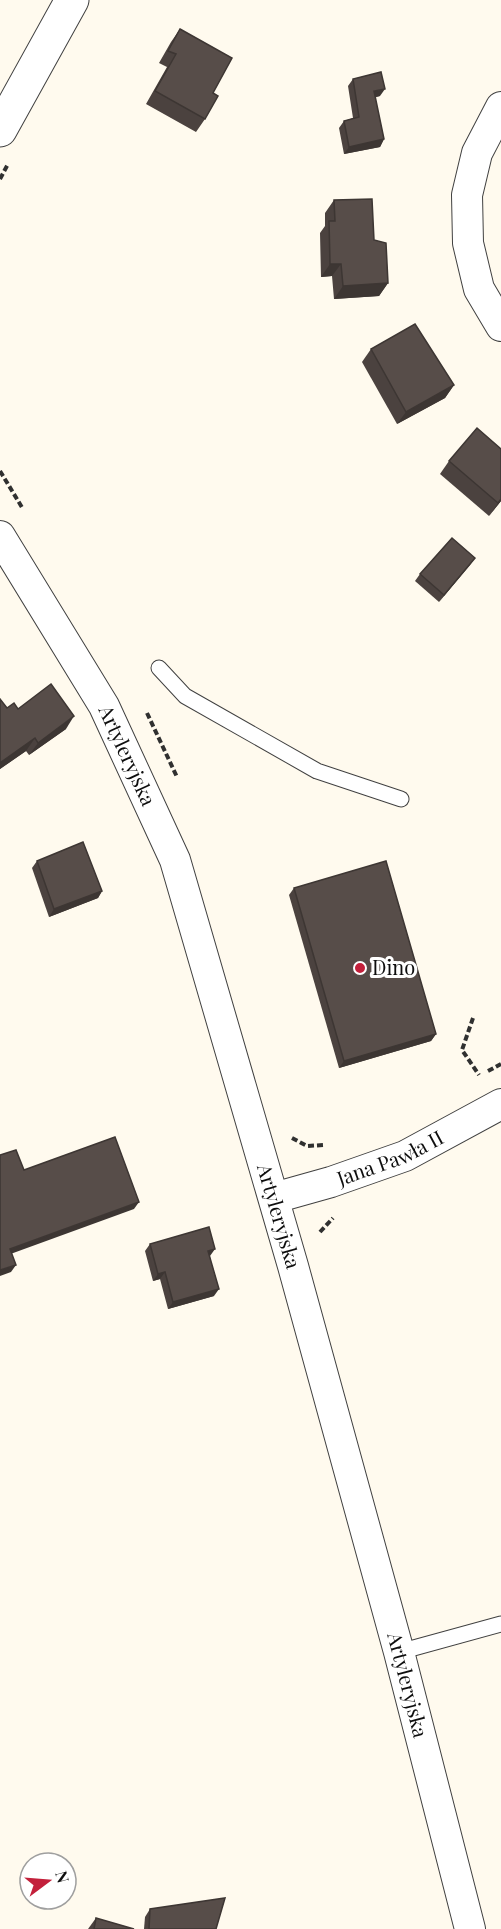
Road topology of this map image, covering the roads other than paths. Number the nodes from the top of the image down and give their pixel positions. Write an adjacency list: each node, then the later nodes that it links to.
1 (72, 0): 3 (street)
2 (501, 107): 4 (street)
3 (0, 130)
4 (501, 326)
5 (0, 536): 9 (street, Artyleryjska)
6 (159, 668): 7 (lane)
7 (401, 799)
8 (501, 1104): 9 (street, Jana Pawła II)
9 (274, 1198): 11 (street, Artyleryjska)
10 (501, 1624): 11 (lane)
11 (399, 1652): 12 (street, Artyleryjska)
12 (470, 1929)

